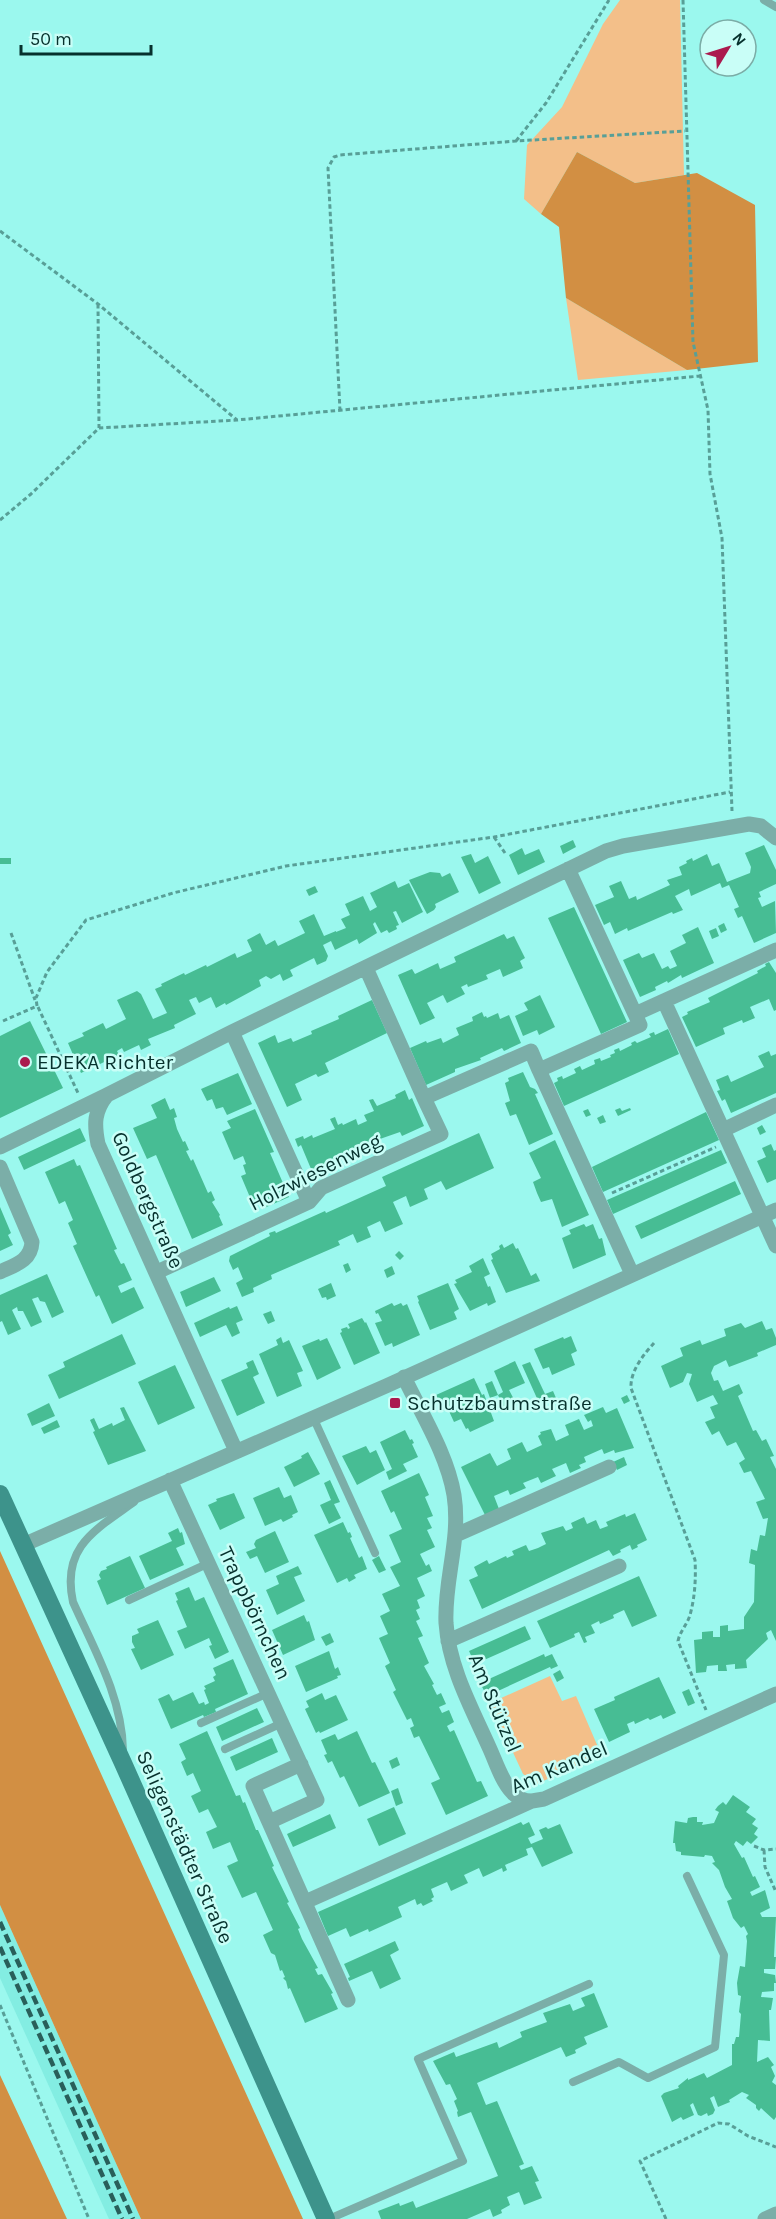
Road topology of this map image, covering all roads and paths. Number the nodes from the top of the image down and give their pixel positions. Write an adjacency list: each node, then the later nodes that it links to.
1 (609, 0): 6 (path)
2 (683, 0): 5 (path)
3 (764, 0): 4 (lane)
4 (776, 7)
5 (686, 131): 6 (path); 9 (path)
6 (516, 141): 10 (path)
7 (0, 231): 8 (path)
8 (98, 304): 11 (path); 12 (path)
9 (700, 376): 10 (path); 14 (path)
10 (340, 411): 11 (path)
11 (237, 420): 12 (path)
12 (99, 428): 13 (path)
13 (0, 520)
14 (730, 792): 15 (path); 16 (path)
15 (734, 826): 17 (street); 19 (street)
16 (494, 837): 18 (path); 24 (path)
17 (776, 838)
18 (505, 853)
19 (568, 869): 22 (street); 25 (street)
20 (11, 933): 24 (path)
21 (776, 950): 23 (street)
22 (366, 968): 27 (street); 30 (street)
23 (664, 1001): 25 (street); 33 (street)
24 (37, 1006): 26 (path); 31 (path)
25 (635, 1014): 28 (street)
26 (3, 1021)
27 (232, 1032): 29 (street); 37 (street)
28 (539, 1070): 30 (street); 36 (street)
29 (107, 1095): 31 (street); 41 (street, Goldbergstraße)
30 (424, 1098): 37 (street, Holzwiesenweg)
31 (84, 1105): 34 (street)
32 (776, 1105): 33 (street)
33 (725, 1136): 36 (path); 38 (street)
34 (0, 1147)
35 (0, 1167): 40 (street)
36 (598, 1199): 42 (street)
37 (309, 1202): 41 (street, Holzwiesenweg)
38 (769, 1213): 39 (street); 42 (street)
39 (776, 1246)
40 (0, 1272)
41 (157, 1272): 46 (street, Goldbergstraße)
42 (632, 1274): 44 (street)
43 (654, 1343): 61 (path)
44 (404, 1377): 45 (street); 50 (street, Am Stützel)
45 (313, 1417): 46 (street); 52 (lane)
46 (236, 1451): 48 (street)
47 (609, 1467): 50 (street)
48 (165, 1482): 51 (street); 53 (street, Trappbörnchen); 63 (lane)
49 (0, 1494): 51 (street, Seligenstädter Straße)
50 (456, 1535): 56 (street, Am Stützel)
51 (23, 1545): 63 (street, Seligenstädter Straße)
52 (375, 1553)
53 (209, 1563): 55 (lane); 57 (street, Trappbörnchen)
54 (619, 1566): 56 (street, Am Stützel)
55 (129, 1600)
56 (448, 1641): 65 (street, Am Stützel)
57 (268, 1693): 59 (lane); 60 (street, Trappbörnchen)
58 (776, 1694): 61 (street, Am Kandel)
59 (201, 1723)
60 (282, 1723): 62 (lane); 64 (street, Trappbörnchen)
61 (711, 1723): 65 (street, Am Kandel)
62 (225, 1749)
63 (123, 1763): 80 (street, Seligenstädter Straße)
64 (301, 1764): 66 (street); 66 (street, Trappbörnchen)
65 (532, 1801): 72 (street, Am Kandel)
66 (269, 1821): 72 (street)
67 (754, 1846): 69 (path)
68 (776, 1849): 69 (path)
69 (764, 1850): 71 (path)
70 (687, 1876): 76 (lane)
71 (776, 1892)
72 (305, 1902): 74 (street)
73 (589, 1984): 80 (lane)
74 (348, 2000)
75 (0, 2005): 79 (path)
76 (573, 2082)
77 (776, 2147): 81 (path)
78 (776, 2214): 82 (street)
79 (89, 2219)
80 (327, 2219)
81 (666, 2219)
82 (765, 2219)

